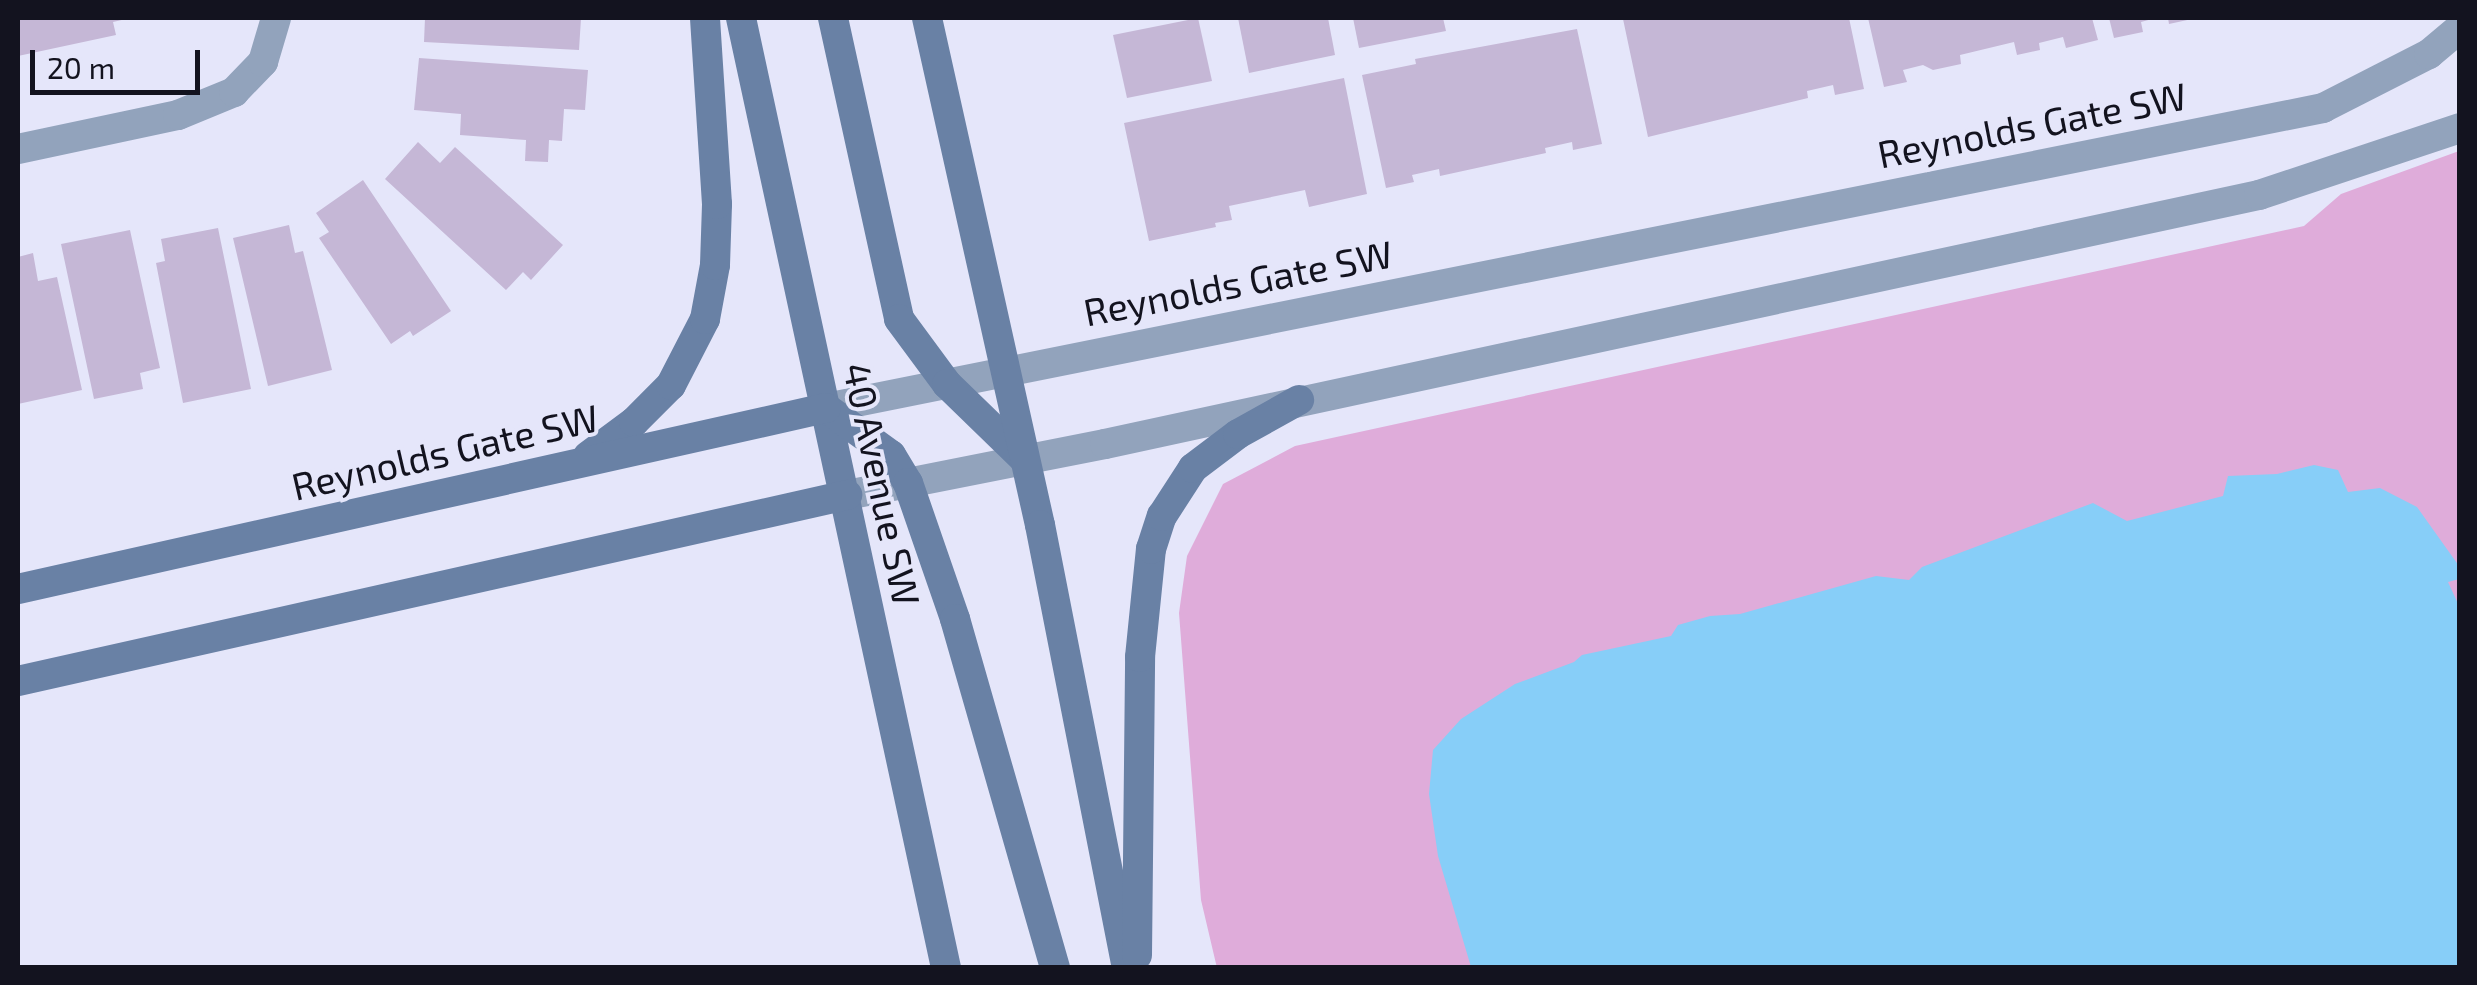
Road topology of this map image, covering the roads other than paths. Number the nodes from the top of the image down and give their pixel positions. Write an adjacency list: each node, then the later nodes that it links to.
1 (276, 18): 8 (street)
2 (705, 18): 14 (main road)
3 (741, 18): 12 (main road, 40 Avenue SW)
4 (833, 18): 10 (main road)
5 (927, 18): 9 (main road)
6 (2460, 28): 9 (street, Reynolds Gate SW)
7 (2460, 128): 11 (street)
8 (18, 150)
9 (1004, 372): 10 (street, Reynolds Gate SW); 13 (main road)
10 (947, 384): 12 (street, Reynolds Gate SW); 13 (main road)
11 (1299, 400): 13 (street); 22 (main road)
12 (826, 408): 14 (main road, Reynolds Gate SW); 15 (main road); 16 (main road, 40 Avenue SW)
13 (1025, 460): 15 (street); 21 (main road)
14 (578, 463): 17 (main road, Reynolds Gate SW)
15 (908, 483): 16 (street); 20 (main road)
16 (847, 495): 18 (main road); 19 (main road, 40 Avenue SW)
17 (18, 589)
18 (18, 681)
19 (946, 968)
20 (1055, 968)
21 (1127, 968)
22 (1137, 968)

